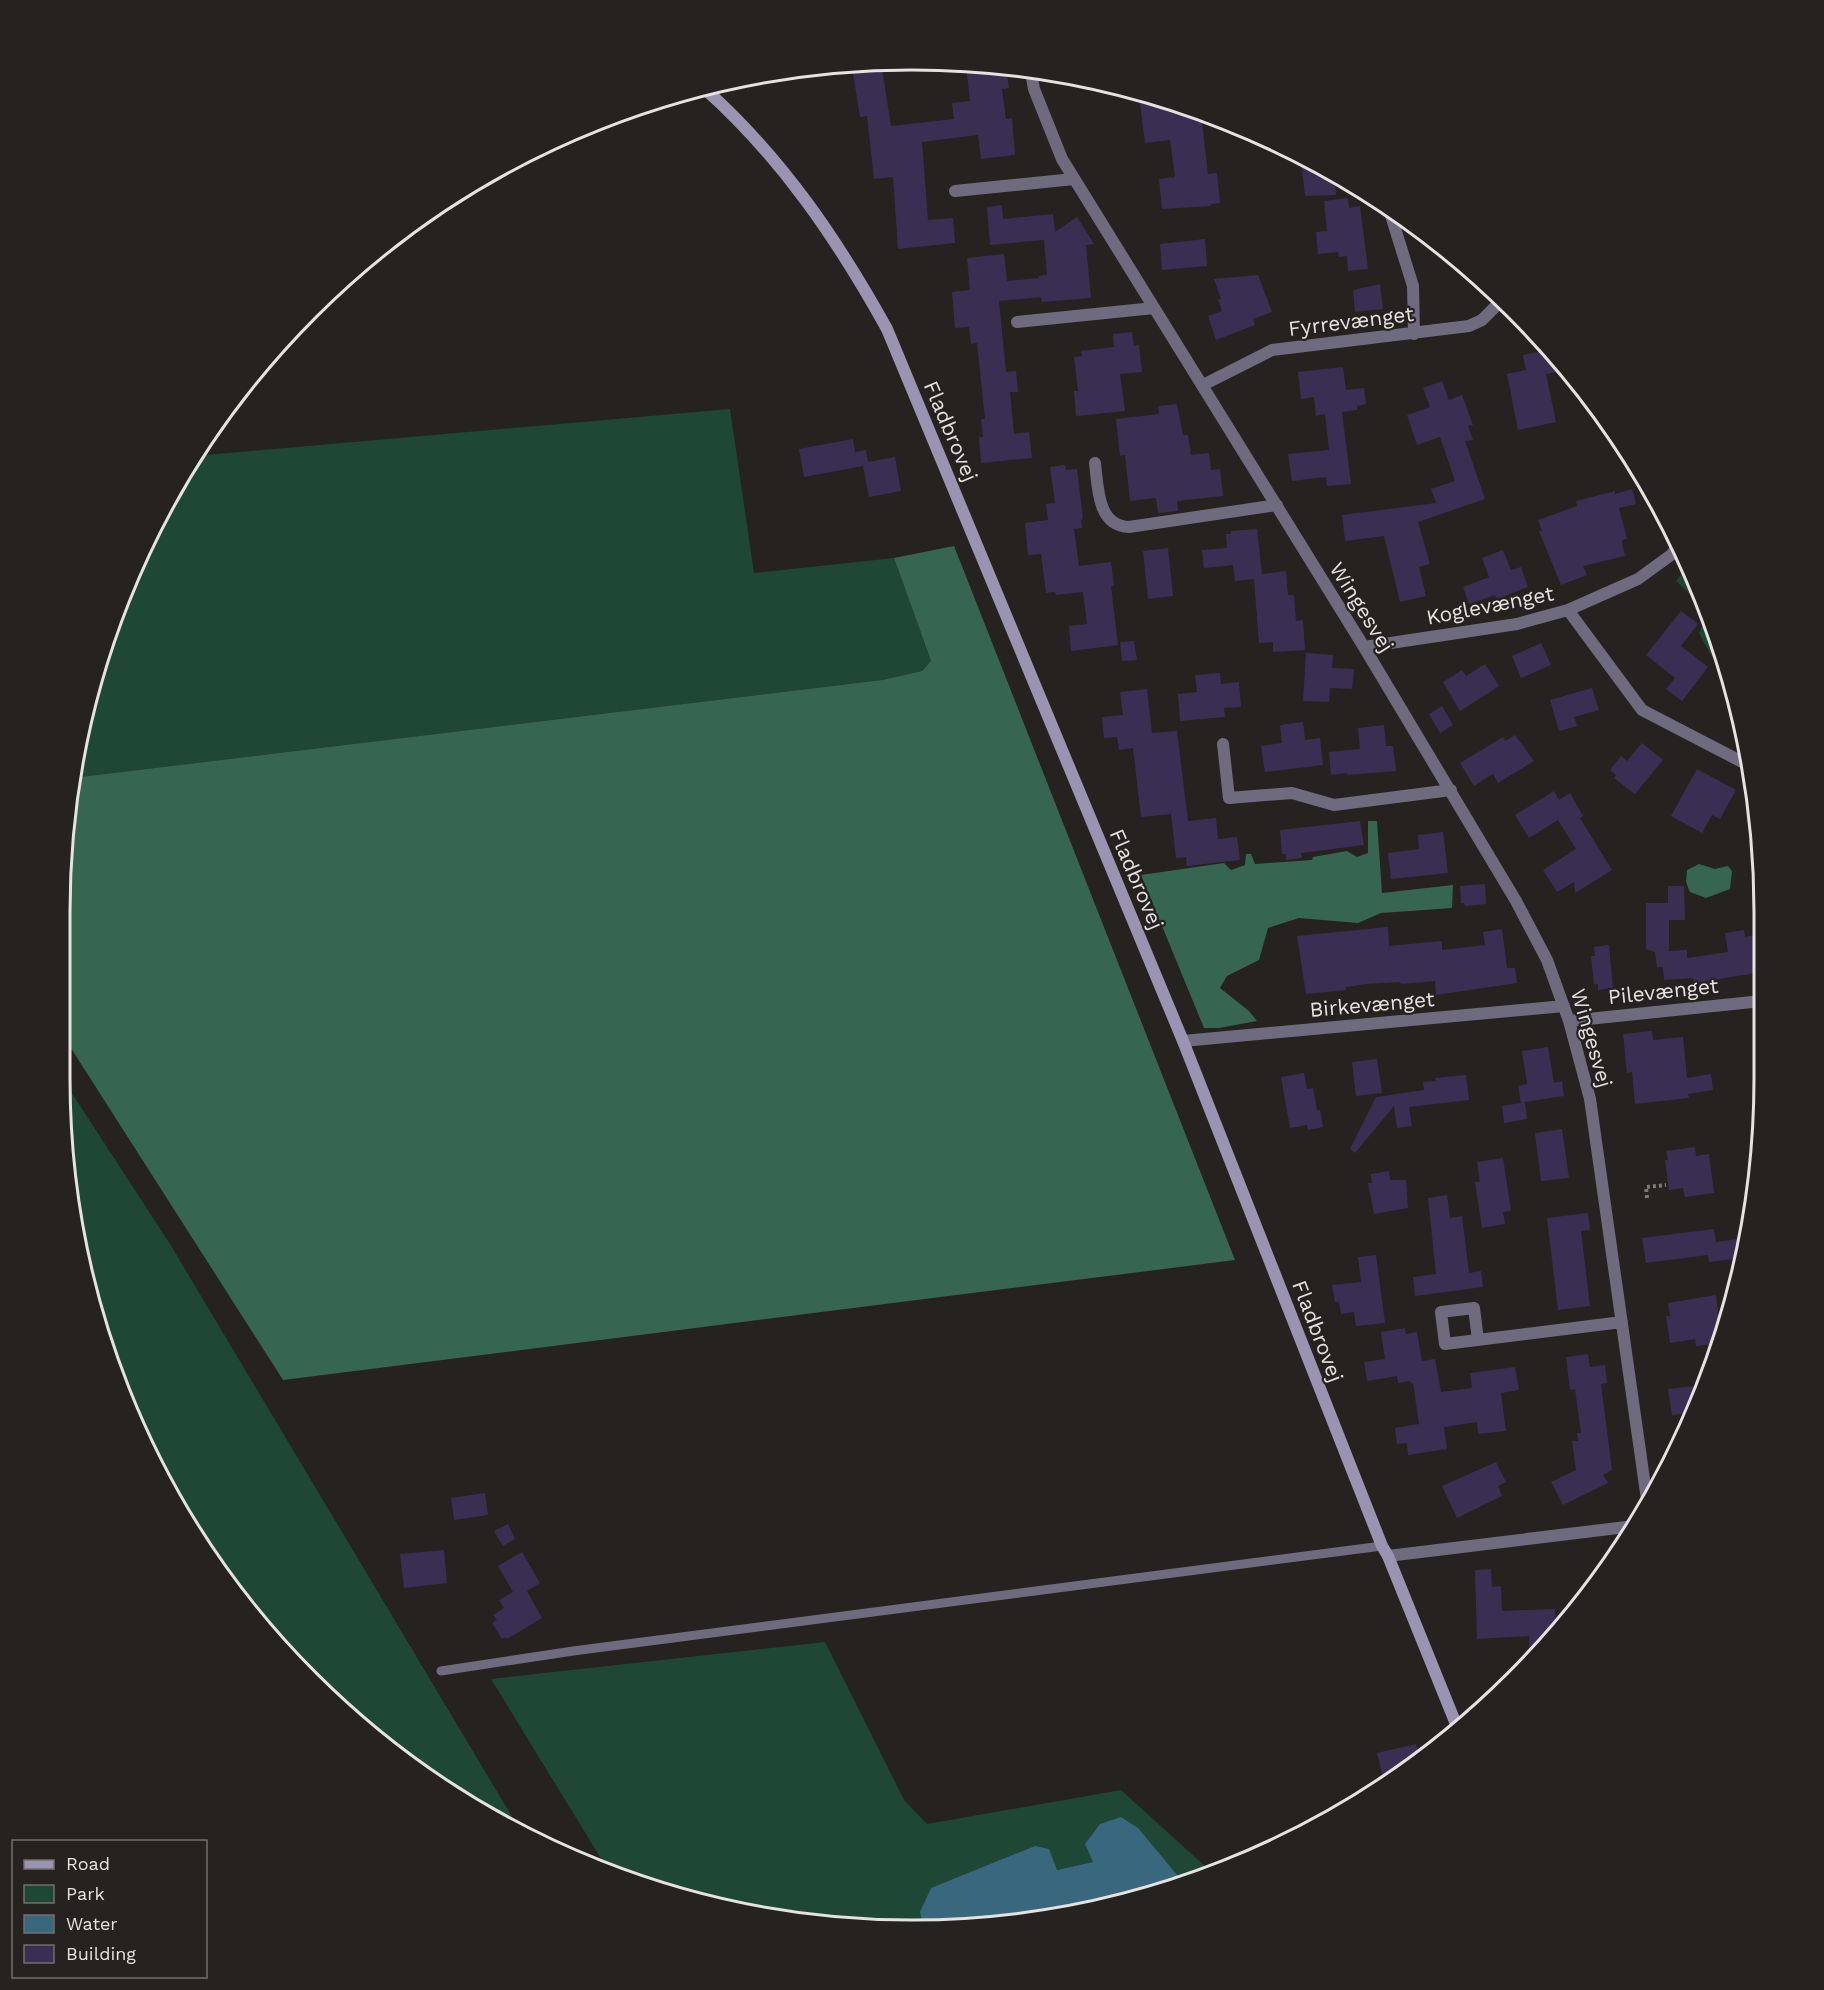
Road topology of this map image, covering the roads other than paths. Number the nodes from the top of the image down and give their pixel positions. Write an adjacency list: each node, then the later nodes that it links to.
1 (1032, 80): 3 (street, Wingesvej)
2 (712, 95): 22 (main road, Fladbrovej)
3 (1074, 179): 4 (street); 7 (street, Wingesvej)
4 (955, 191)
5 (1393, 221): 9 (street)
6 (1496, 306): 9 (street, Fyrrevænget)
7 (1154, 308): 8 (street); 10 (street, Wingesvej)
8 (1017, 322)
9 (1414, 334): 10 (street, Fyrrevænget)
10 (1203, 385): 12 (street, Wingesvej)
11 (1095, 463): 12 (street)
12 (1277, 505): 15 (street, Wingesvej)
13 (1673, 553): 14 (street, Koglevænget)
14 (1568, 610): 15 (street, Koglevænget); 17 (street)
15 (1364, 647): 18 (street, Wingesvej)
16 (1223, 744): 18 (street)
17 (1739, 760)
18 (1451, 790): 20 (street, Wingesvej)
19 (1754, 1003): 21 (street, Pilevænget)
20 (1564, 1006): 21 (street, Wingesvej); 22 (street, Birkevænget)
21 (1569, 1021): 23 (street, Wingesvej)
22 (1183, 1041): 27 (main road, Fladbrovej)
23 (1622, 1322): 24 (street); 25 (street, Wingesvej)
24 (1478, 1340)
25 (1646, 1490)
26 (1624, 1527): 27 (street)
27 (1385, 1551): 28 (lane); 29 (main road, Fladbrovej)
28 (441, 1671)
29 (1455, 1721)

